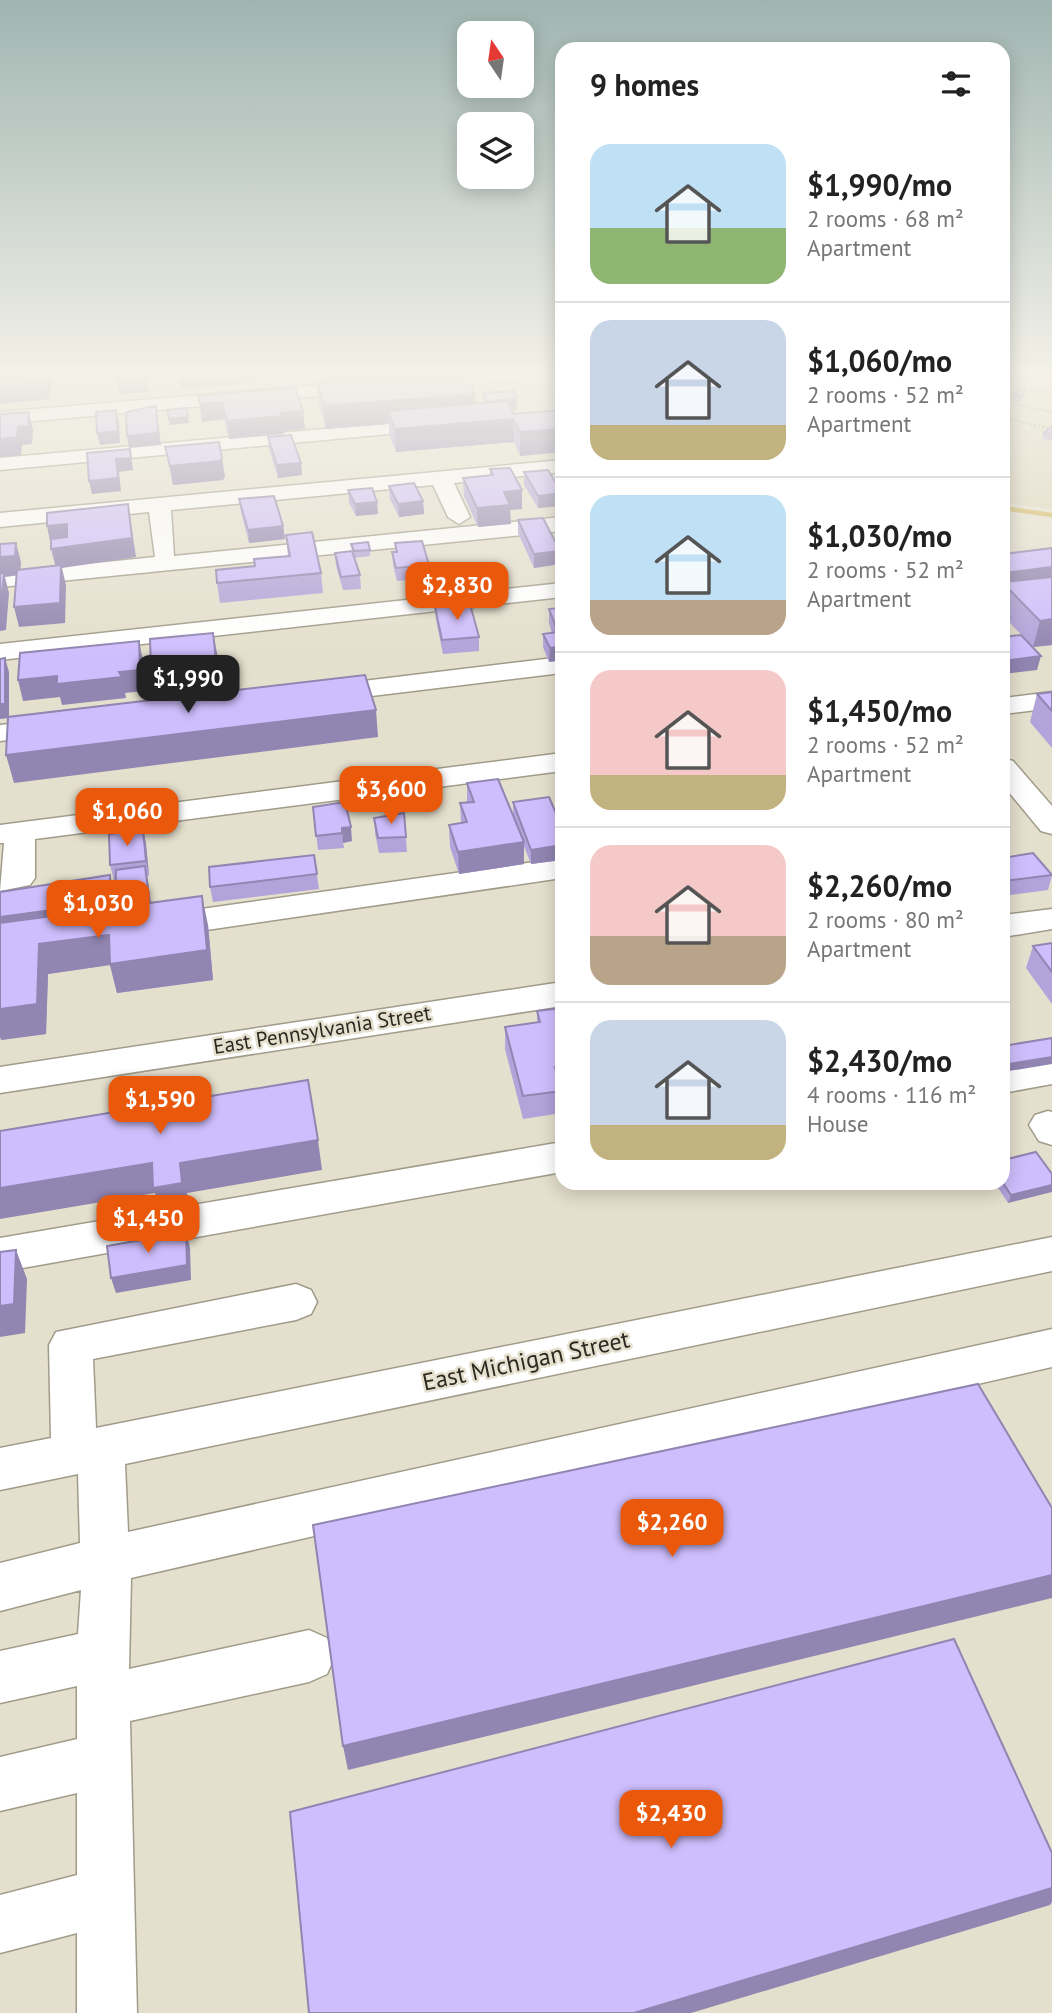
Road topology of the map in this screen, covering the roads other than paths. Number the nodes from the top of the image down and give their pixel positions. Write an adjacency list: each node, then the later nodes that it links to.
1 (507, 468): 3 (street)
2 (541, 468): 3 (street)
3 (509, 471): 4 (street)
4 (441, 478): 5 (street); 6 (street)
5 (159, 505): 7 (street); 9 (street)
6 (459, 517)
7 (0, 520)
8 (555, 525): 10 (street)
9 (164, 553)
10 (0, 580)
11 (555, 591): 12 (street)
12 (0, 652)
13 (555, 666): 14 (street)
14 (301, 697)
15 (1052, 699): 16 (street)
16 (1010, 705)
17 (82, 723): 18 (street)
18 (0, 733)
19 (555, 763): 23 (street)
20 (1010, 777): 21 (street)
21 (1029, 802): 22 (street)
22 (1052, 825)
23 (10, 833): 25 (street)
24 (555, 870): 28 (street)
25 (0, 881)
26 (1052, 919): 27 (street)
27 (1010, 925)
28 (123, 931)
29 (555, 995): 32 (street, East Pennsylvania Street)
30 (1052, 1071): 31 (street)
31 (1010, 1079)
32 (0, 1080)
33 (555, 1158): 35 (street)
34 (1052, 1254): 38 (street, East Michigan Street)
35 (0, 1255)
36 (296, 1302): 38 (street)
37 (1052, 1348): 40 (street)
38 (87, 1451): 39 (street, East Michigan Street); 40 (street)
39 (0, 1469)
40 (107, 1559): 41 (street); 44 (street)
41 (0, 1587)
42 (309, 1656): 44 (street)
43 (0, 1677): 44 (street)
44 (103, 1677): 45 (street)
45 (104, 1760): 46 (street); 47 (street)
46 (0, 1784)
47 (105, 1897): 48 (street); 49 (street)
48 (0, 1924)
49 (104, 2012)

